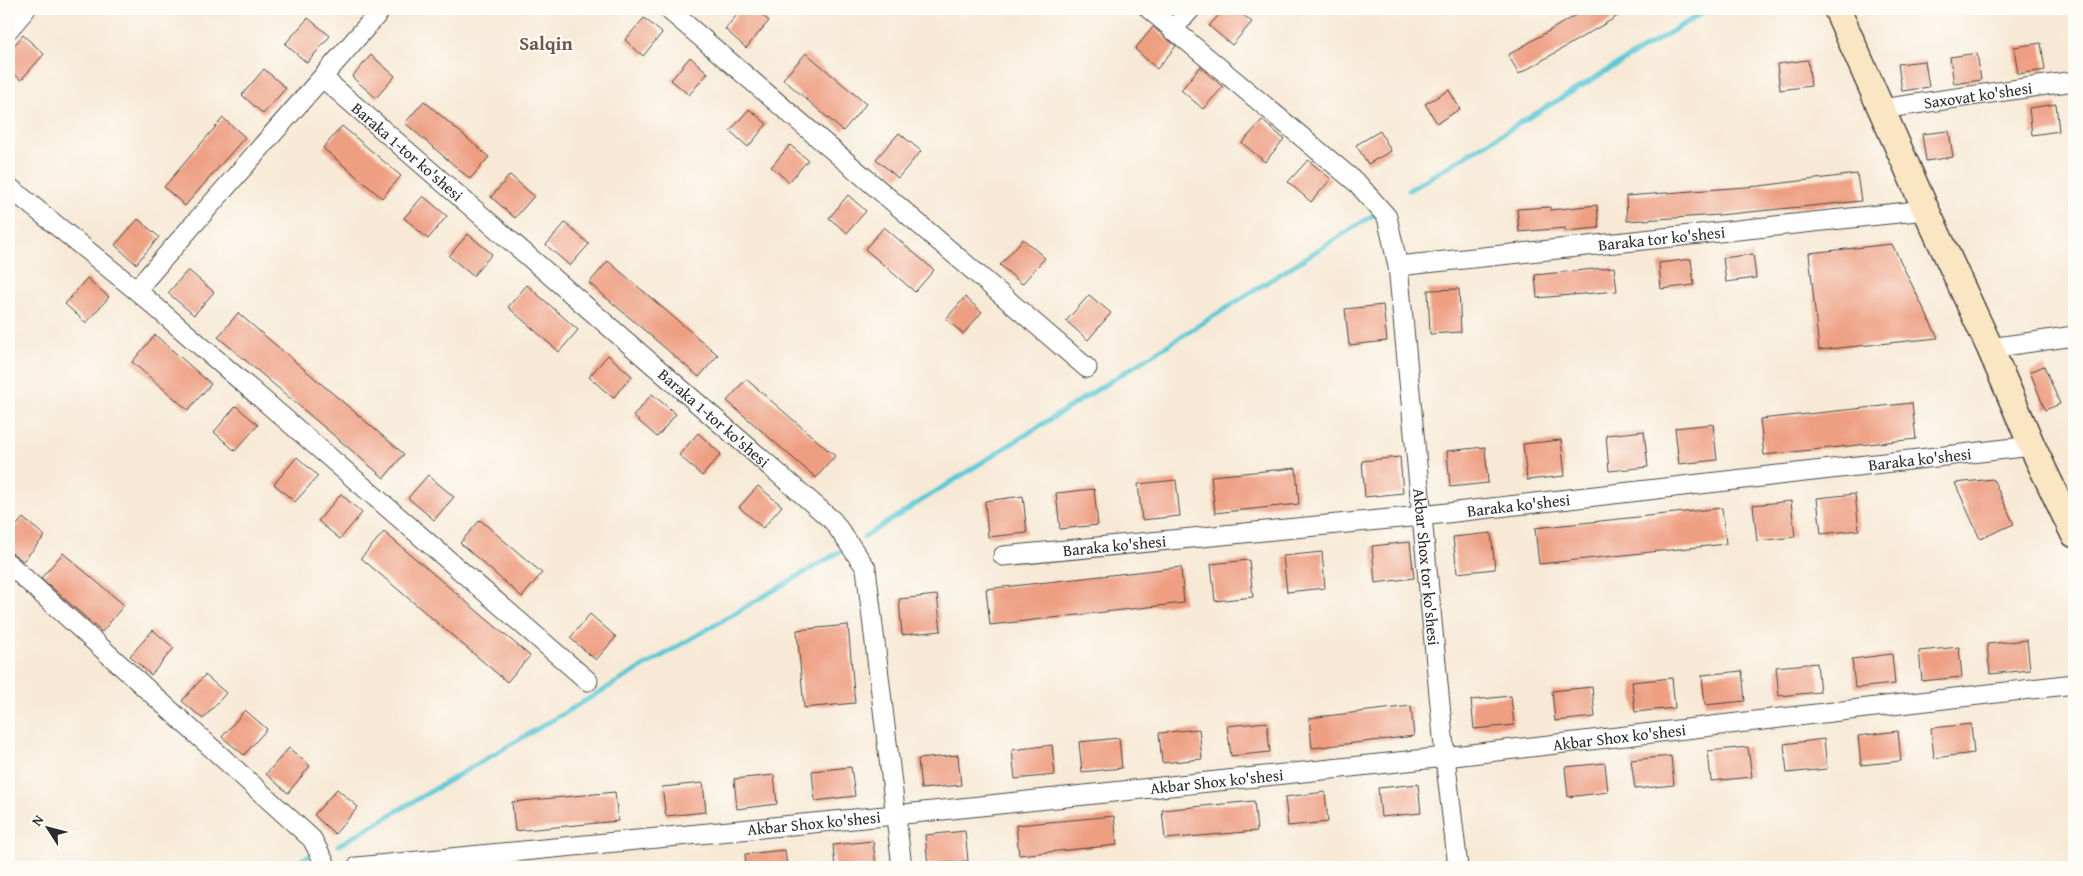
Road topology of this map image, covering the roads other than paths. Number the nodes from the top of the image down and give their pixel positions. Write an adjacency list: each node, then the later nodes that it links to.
1 (26, 9): 7 (street)
2 (382, 9): 9 (street)
3 (668, 9): 18 (street)
4 (1149, 9): 8 (street, Akbar Shox tor ko'shesi)
5 (1191, 9): 8 (street)
6 (1836, 9): 11 (street)
7 (9, 29)
8 (1172, 30): 14 (street, Akbar Shox tor ko'shesi)
9 (323, 78): 15 (street); 27 (street, Baraka 1-tor ko'shesi)
10 (2074, 81): 11 (street, Saxovat ko'shesi)
11 (1881, 110): 13 (street)
12 (9, 187): 15 (street)
13 (1926, 210): 14 (street, Baraka tor ko'shesi); 17 (street)
14 (1398, 266): 20 (street, Akbar Shox tor ko'shesi)
15 (136, 290): 24 (street)
16 (2074, 336): 17 (street)
17 (1990, 348): 19 (street)
18 (1087, 368)
19 (2032, 446): 20 (street, Baraka ko'shesi); 21 (street)
20 (1422, 516): 22 (street, Baraka ko'shesi); 26 (street, Akbar Shox tor ko'shesi)
21 (2074, 534)
22 (1002, 556)
23 (9, 564): 28 (street)
24 (588, 681)
25 (2074, 684): 26 (street, Akbar Shox ko'shesi)
26 (1444, 757): 27 (street, Akbar Shox ko'shesi); 31 (street, Akbar Shox tor ko'shesi)
27 (895, 814): 29 (street, Akbar Shox ko'shesi); 30 (street, Baraka 1-tor ko'shesi)
28 (327, 867)
29 (357, 867)
30 (902, 867)
31 (1458, 867)

